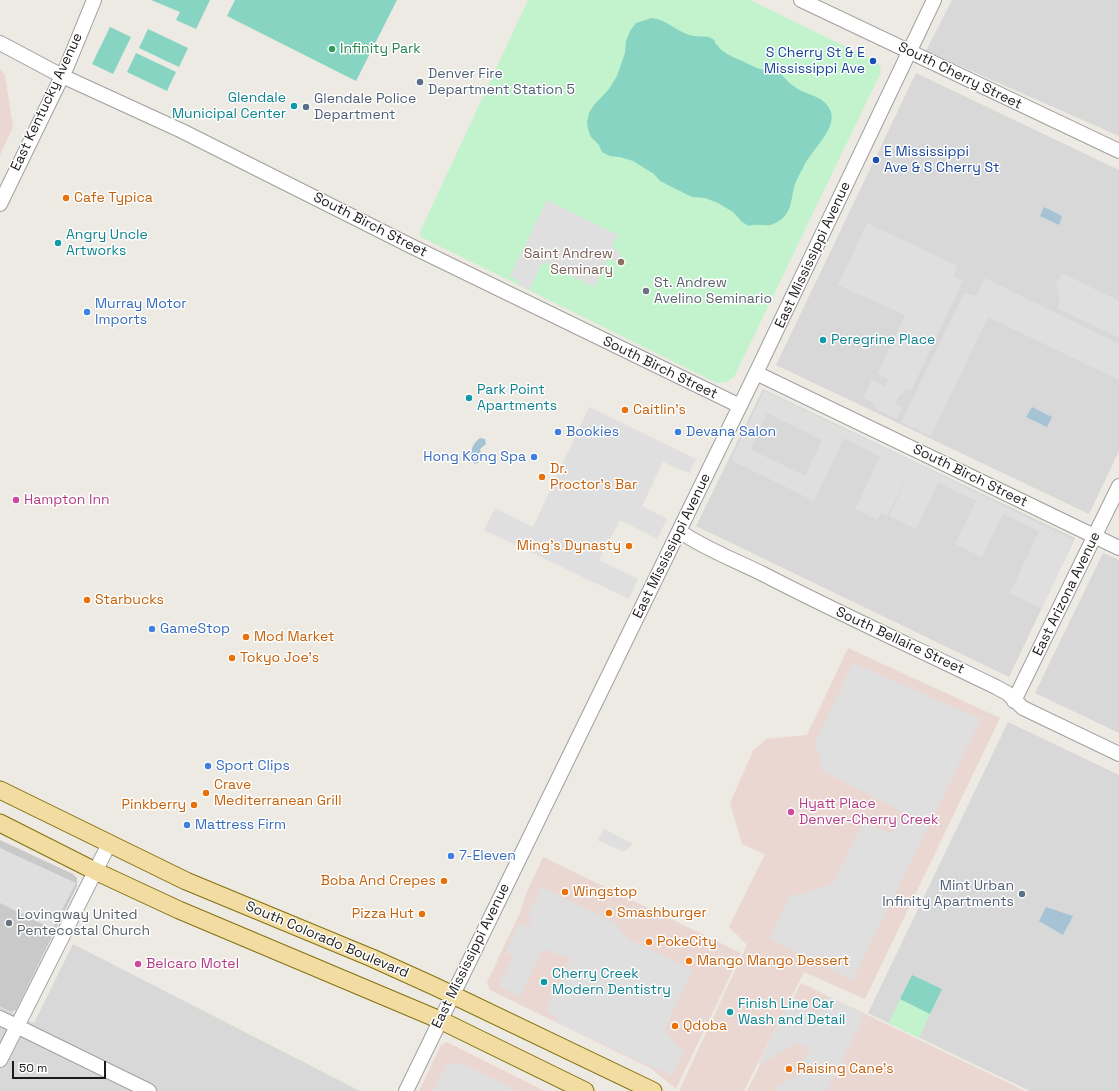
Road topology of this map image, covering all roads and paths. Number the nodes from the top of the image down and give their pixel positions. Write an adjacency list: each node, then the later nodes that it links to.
1 (94, 0): 6 (street, East Kentucky Avenue)
2 (801, 0): 5 (street, South Cherry Street)
3 (934, 0): 5 (street, East Mississippi Avenue)
4 (0, 43): 6 (street, South Birch Street)
5 (909, 52): 7 (street, South Cherry Street); 9 (street, East Mississippi Avenue)
6 (62, 76): 8 (street, East Kentucky Avenue); 10 (street, South Birch Street)
7 (1119, 151)
8 (0, 204)
9 (756, 373): 10 (street, East Mississippi Avenue); 13 (street, South Birch Street)
10 (740, 406): 12 (street, East Mississippi Avenue)
11 (1119, 486): 13 (street, East Arizona Avenue)
12 (679, 531): 15 (street, South Bellaire Street); 21 (street, East Mississippi Avenue)
13 (1094, 536): 14 (street, South Birch Street); 15 (street, East Arizona Avenue)
14 (1119, 548)
15 (1014, 701): 16 (street, South Bellaire Street)
16 (1119, 754)
17 (0, 790): 19 (main road, South Colorado Boulevard)
18 (0, 823): 20 (main road)
19 (109, 844): 20 (street); 21 (main road, South Colorado Boulevard)
20 (95, 871): 23 (main road); 24 (street)
21 (453, 994): 23 (street, East Mississippi Avenue); 29 (main road, South Colorado Boulevard)
22 (0, 1018): 24 (street)
23 (440, 1020): 27 (street, East Mississippi Avenue); 28 (main road)
24 (17, 1027): 25 (street); 26 (street)
25 (0, 1060)
26 (149, 1091)
27 (406, 1091)
28 (585, 1091)
29 (653, 1091)

